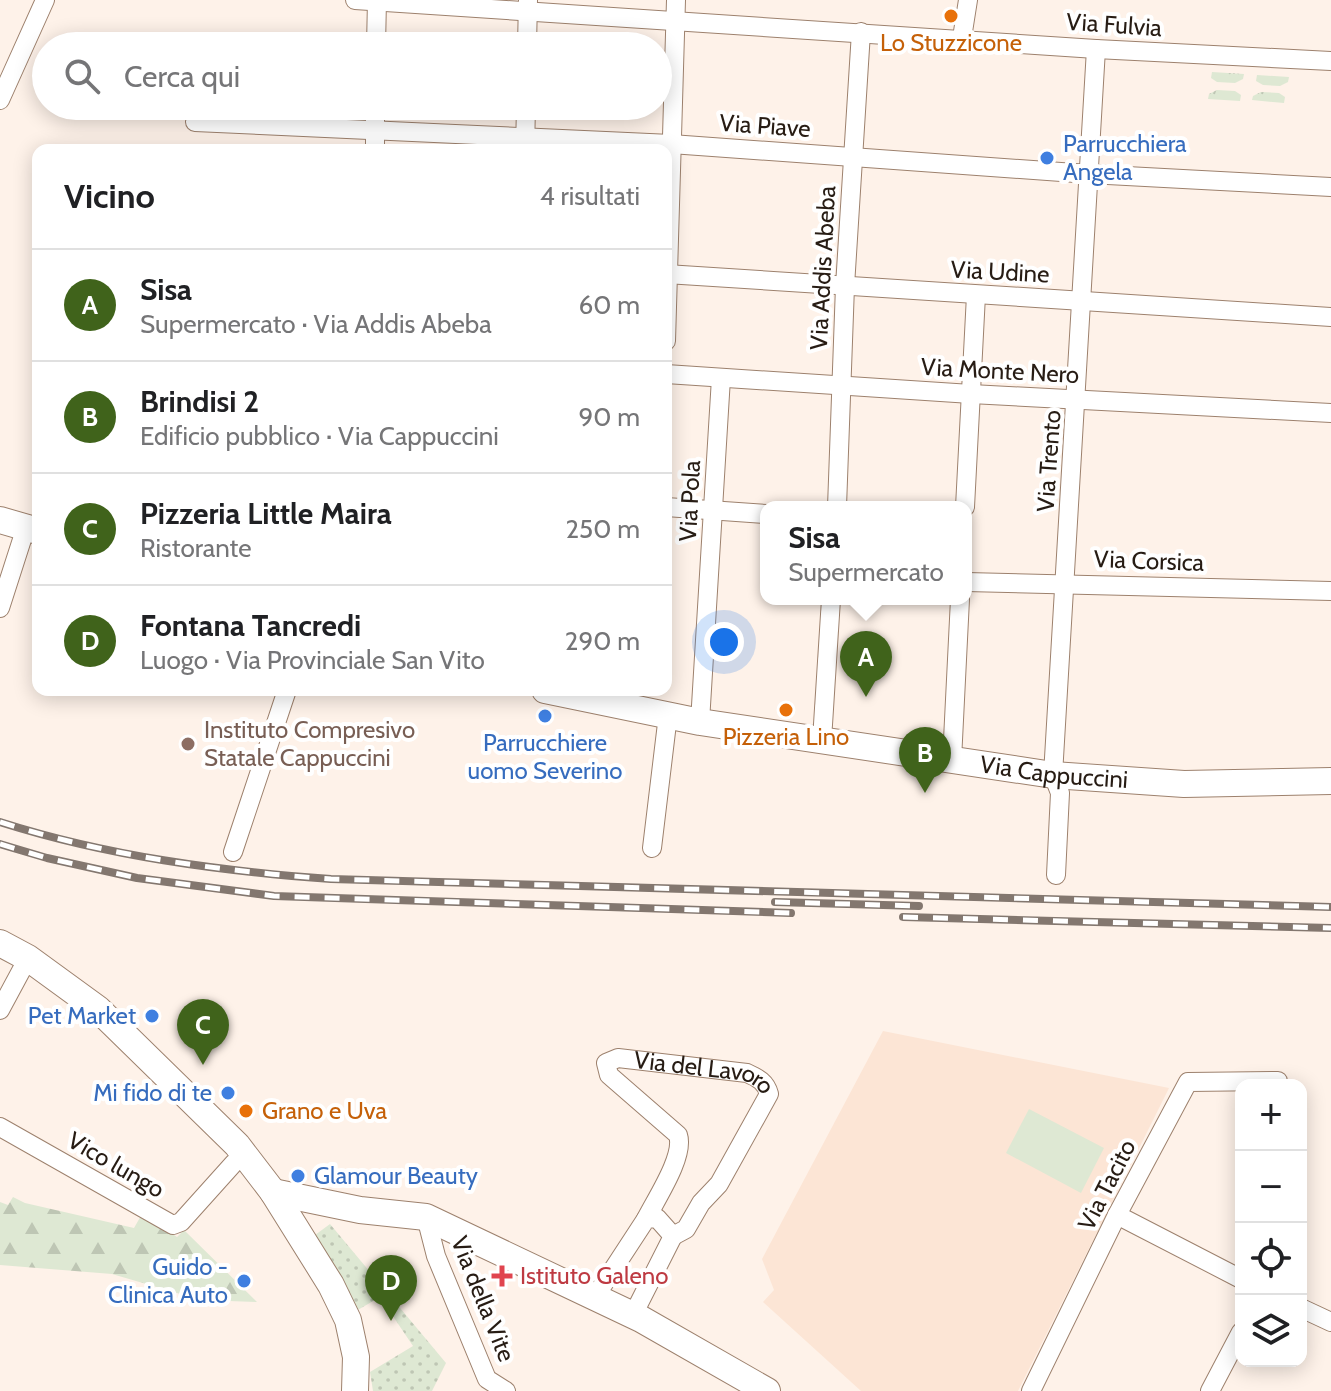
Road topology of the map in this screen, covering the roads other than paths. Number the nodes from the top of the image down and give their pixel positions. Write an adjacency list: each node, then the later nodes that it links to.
1 (45, 0): 16 (street)
2 (355, 0): 6 (street, Via Fulvia)
3 (573, 0): 8 (street, Via Fulvia)
4 (676, 0): 9 (street)
5 (968, 0): 13 (street)
6 (377, 1): 7 (street, Via Fulvia); 10 (street)
7 (527, 6): 8 (street, Via Fulvia); 11 (street)
8 (607, 15): 9 (street, Via Fulvia)
9 (676, 21): 12 (street, Via Fulvia); 17 (street)
10 (376, 32)
11 (527, 32)
12 (861, 32): 13 (street, Via Fulvia); 25 (street, Via Addis Abeba)
13 (962, 38): 14 (street, Via Fulvia)
14 (1096, 49): 15 (street, Via Fulvia); 26 (street, Via Trento)
15 (1331, 61)
16 (0, 100)
17 (672, 119)
18 (526, 120): 22 (street)
19 (672, 120): 23 (street)
20 (195, 122): 21 (street, Via Piave)
21 (375, 140): 22 (street, Via Piave)
22 (525, 143): 23 (street, Via Piave)
23 (671, 144)
24 (672, 144): 25 (street, Via Piave)
25 (854, 157): 26 (street, Via Piave); 29 (street, Via Addis Abeba)
26 (1089, 174): 27 (street, Via Piave); 31 (street, Via Trento)
27 (1331, 187)
28 (672, 274): 29 (street, Via Udine)
29 (845, 286): 30 (street, Via Udine); 35 (street, Via Addis Abeba)
30 (976, 295): 31 (street, Via Udine); 36 (street)
31 (1083, 300): 32 (street, Via Udine); 37 (street, Via Trento)
32 (1331, 317)
33 (672, 374): 34 (street, Via Monte Nero)
34 (721, 378): 35 (street, Via Monte Nero); 42 (street, Via Pola)
35 (840, 386): 36 (street, Via Monte Nero); 39 (street, Via Addis Abeba)
36 (971, 394): 37 (street, Via Monte Nero); 40 (street)
37 (1077, 398): 38 (street, Via Monte Nero); 47 (street, Via Trento)
38 (1331, 413)
39 (837, 501)
40 (965, 501)
41 (672, 507): 42 (street)
42 (714, 510): 43 (street); 55 (street, Via Pola)
43 (760, 514)
44 (0, 520): 45 (street)
45 (32, 529): 51 (street)
46 (972, 582): 47 (street, Via Corsica)
47 (1064, 583): 48 (street, Via Corsica); 58 (street, Via Trento)
48 (1331, 591)
49 (831, 605): 56 (street)
50 (960, 605): 57 (street)
51 (0, 608)
52 (285, 696): 61 (street)
53 (575, 696): 54 (street, Via Cappuccini)
54 (668, 715): 55 (street, Via Cappuccini); 60 (street)
55 (700, 722): 56 (street, Via Cappuccini)
56 (822, 740): 57 (street, Via Cappuccini)
57 (952, 760): 58 (street, Via Cappuccini)
58 (1053, 775): 59 (street, Via Cappuccini); 62 (street, Via Trento)
59 (1331, 781)
60 (652, 848)
61 (233, 852)
62 (1056, 875)
63 (0, 943): 64 (street)
64 (28, 958): 65 (street); 67 (street)
65 (0, 1010)
66 (1235, 1081): 71 (street, Via Tacito)
67 (206, 1116): 69 (street); 70 (street)
68 (0, 1127): 69 (street, Vico lungo)
69 (234, 1163): 82 (street)
70 (273, 1192): 72 (street); 82 (street)
71 (1117, 1215): 75 (street); 85 (street, Via Tacito)
72 (426, 1217): 76 (street); 81 (street, Via della Vite)
73 (646, 1219): 74 (street); 74 (street, Via del Lavoro); 76 (street, Via del Lavoro)
74 (673, 1236): 78 (street, Via del Lavoro)
75 (1235, 1276)
76 (595, 1297): 78 (street)
77 (1307, 1311): 79 (street)
78 (633, 1315): 83 (street)
79 (1331, 1322)
80 (1235, 1343): 86 (street)
81 (484, 1385): 84 (street, Via della Vite)
82 (355, 1388)
83 (755, 1388)
84 (506, 1391)
85 (1031, 1391)
86 (1210, 1391)

